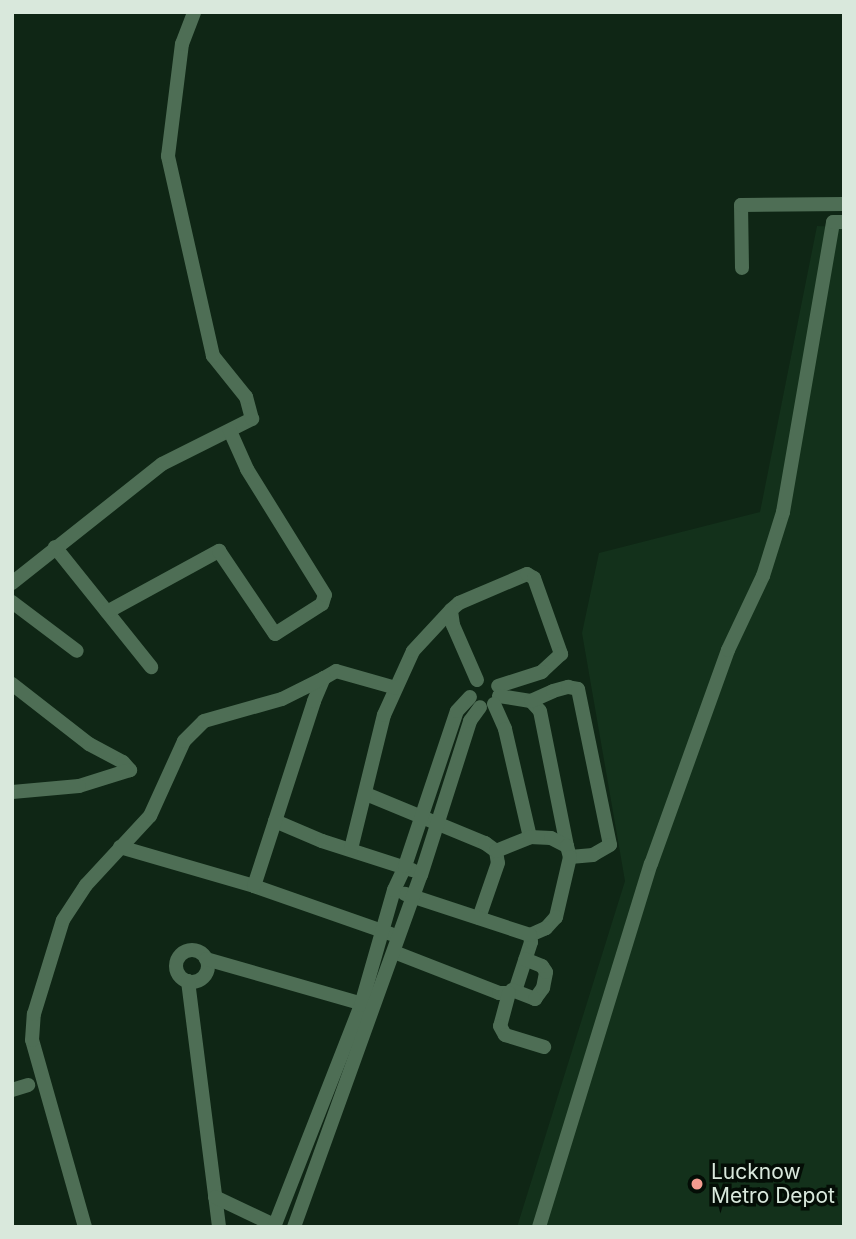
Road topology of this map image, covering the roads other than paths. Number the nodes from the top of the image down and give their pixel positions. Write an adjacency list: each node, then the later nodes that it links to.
1 (194, 12): 5 (street)
2 (844, 204): 4 (street)
3 (844, 222): 53 (street)
4 (742, 268)
5 (230, 431): 6 (street); 10 (street)
6 (55, 547): 7 (street); 10 (street)
7 (12, 583)
8 (12, 602): 11 (street)
9 (451, 610): 14 (street); 16 (street); 17 (street)
10 (107, 612): 12 (street)
11 (77, 651)
12 (151, 667)
13 (324, 678): 16 (street); 22 (street); 25 (street)
14 (477, 680): 17 (street); 17 (street)
15 (12, 684): 19 (street)
16 (396, 688): 20 (street)
17 (488, 698): 18 (street); 21 (street); 23 (street); 24 (street)
18 (531, 701): 28 (street); 28 (street)
19 (12, 792)
20 (366, 794): 21 (street); 26 (street)
21 (419, 818): 23 (street); 29 (street)
22 (275, 821): 26 (street); 31 (street)
23 (437, 825): 27 (street); 30 (street)
24 (530, 837): 27 (street); 28 (street)
25 (120, 847): 31 (street); 50 (street)
26 (351, 849): 29 (street)
27 (496, 851): 34 (street)
28 (569, 852): 36 (street)
29 (405, 866): 30 (street); 32 (street)
30 (421, 875): 33 (street)
31 (254, 886): 35 (street)
32 (394, 890): 33 (street); 35 (street)
33 (413, 897): 34 (street); 37 (street)
34 (479, 918): 36 (street)
35 (382, 932): 37 (street); 43 (street)
36 (530, 935): 40 (street)
37 (399, 937): 38 (street)
38 (394, 952): 42 (street); 43 (street)
39 (206, 959): 41 (street); 41 (street); 43 (street)
40 (525, 959): 42 (street); 42 (street)
41 (188, 981): 48 (street)
42 (511, 992): 44 (street)
43 (368, 1006): 45 (street)
44 (544, 1048)
45 (348, 1059): 49 (street); 52 (street)
46 (29, 1085): 47 (street)
47 (12, 1090)
48 (215, 1197): 49 (street); 51 (street)
49 (274, 1226)
50 (85, 1227)
51 (219, 1227)
52 (294, 1227)
53 (540, 1227)

